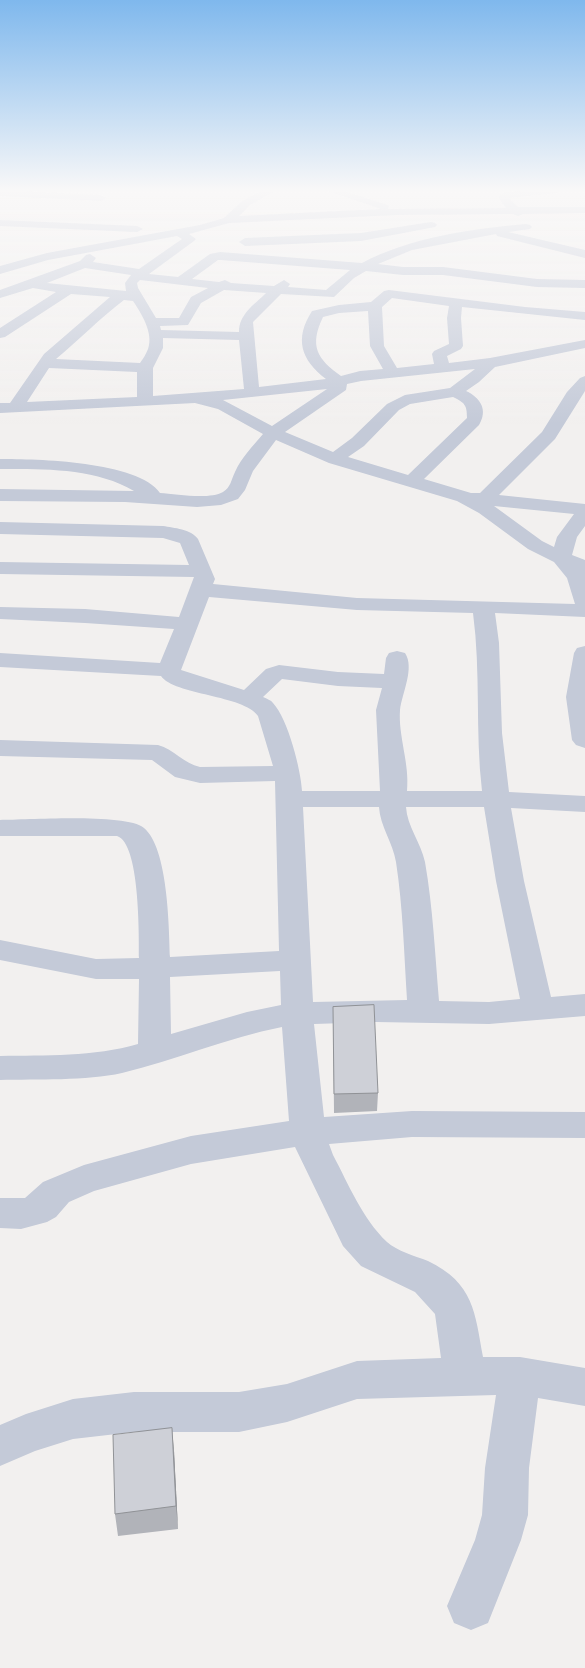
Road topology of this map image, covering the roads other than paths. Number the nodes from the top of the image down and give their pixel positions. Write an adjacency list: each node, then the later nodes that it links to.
1 (74, 268): 13 (street)
2 (106, 268): 10 (street)
3 (149, 268): 10 (street)
4 (199, 268): 11 (street)
5 (251, 268): 15 (street)
6 (305, 268): 17 (street)
7 (364, 268): 17 (street)
8 (374, 268): 9 (street)
9 (420, 271): 12 (street); 14 (street)
10 (140, 274): 11 (street); 20 (street)
11 (180, 281): 15 (street)
12 (406, 281): 19 (street); 21 (street)
13 (32, 284): 16 (street); 18 (street)
14 (585, 284)
15 (221, 286): 17 (street); 26 (street)
16 (68, 290): 20 (street); 27 (street)
17 (276, 291): 28 (street)
18 (0, 294)
19 (389, 294): 22 (street); 23 (street)
20 (130, 296): 26 (street); 31 (street)
21 (577, 297)
22 (456, 302): 24 (street); 34 (street)
23 (375, 306): 35 (street); 37 (street)
24 (525, 311): 25 (street); 30 (street)
25 (585, 316)
26 (154, 328): 28 (street); 33 (street)
27 (0, 334)
28 (246, 336): 38 (street)
29 (585, 344): 30 (street)
30 (546, 353): 32 (street)
31 (47, 363): 33 (street); 42 (street)
32 (490, 363): 34 (street); 39 (street)
33 (145, 368): 41 (street)
34 (443, 369): 35 (street)
35 (393, 373): 37 (street)
36 (585, 381): 50 (street)
37 (339, 382): 38 (street); 43 (street)
38 (252, 392): 40 (street)
39 (455, 392): 44 (street); 46 (street)
40 (187, 399): 41 (street); 43 (street)
41 (145, 400): 42 (street)
42 (8, 408)
43 (273, 433): 44 (street); 48 (street)
44 (335, 458): 46 (street)
45 (0, 464): 48 (street)
46 (412, 481): 49 (street)
47 (9, 495): 48 (street); 52 (street)
48 (156, 497)
49 (464, 497): 50 (street); 53 (street)
50 (486, 498): 51 (street)
51 (583, 508): 53 (street)
52 (1, 530): 56 (street)
53 (562, 558): 54 (street); 57 (street)
54 (585, 567)
55 (0, 568): 56 (street)
56 (202, 580): 58 (street); 61 (street)
57 (585, 603)
58 (483, 607): 59 (street); 70 (street)
59 (585, 611)
60 (0, 612): 61 (street)
61 (188, 624): 64 (street)
62 (585, 653): 66 (street)
63 (0, 660): 64 (street)
64 (169, 670): 65 (street)
65 (248, 699): 68 (street); 71 (street)
66 (585, 740)
67 (0, 748): 68 (street)
68 (288, 773): 69 (street)
69 (290, 800): 71 (street); 75 (street)
70 (497, 800): 71 (street); 72 (street); 78 (street)
71 (392, 801): 79 (street)
72 (585, 804)
73 (0, 828): 76 (street)
74 (0, 950): 76 (street)
75 (295, 960): 76 (street); 80 (street)
76 (154, 968): 81 (street)
77 (585, 1005): 78 (street)
78 (538, 1009): 79 (street)
79 (424, 1011): 80 (street)
80 (297, 1013): 81 (street); 84 (street)
81 (154, 1052): 82 (street)
82 (0, 1068)
83 (585, 1125): 84 (street)
84 (308, 1132): 85 (street); 86 (street)
85 (0, 1214)
86 (465, 1376): 87 (street); 89 (street)
87 (520, 1376): 88 (street); 90 (street)
88 (585, 1387)
89 (0, 1446)
90 (471, 1606)

